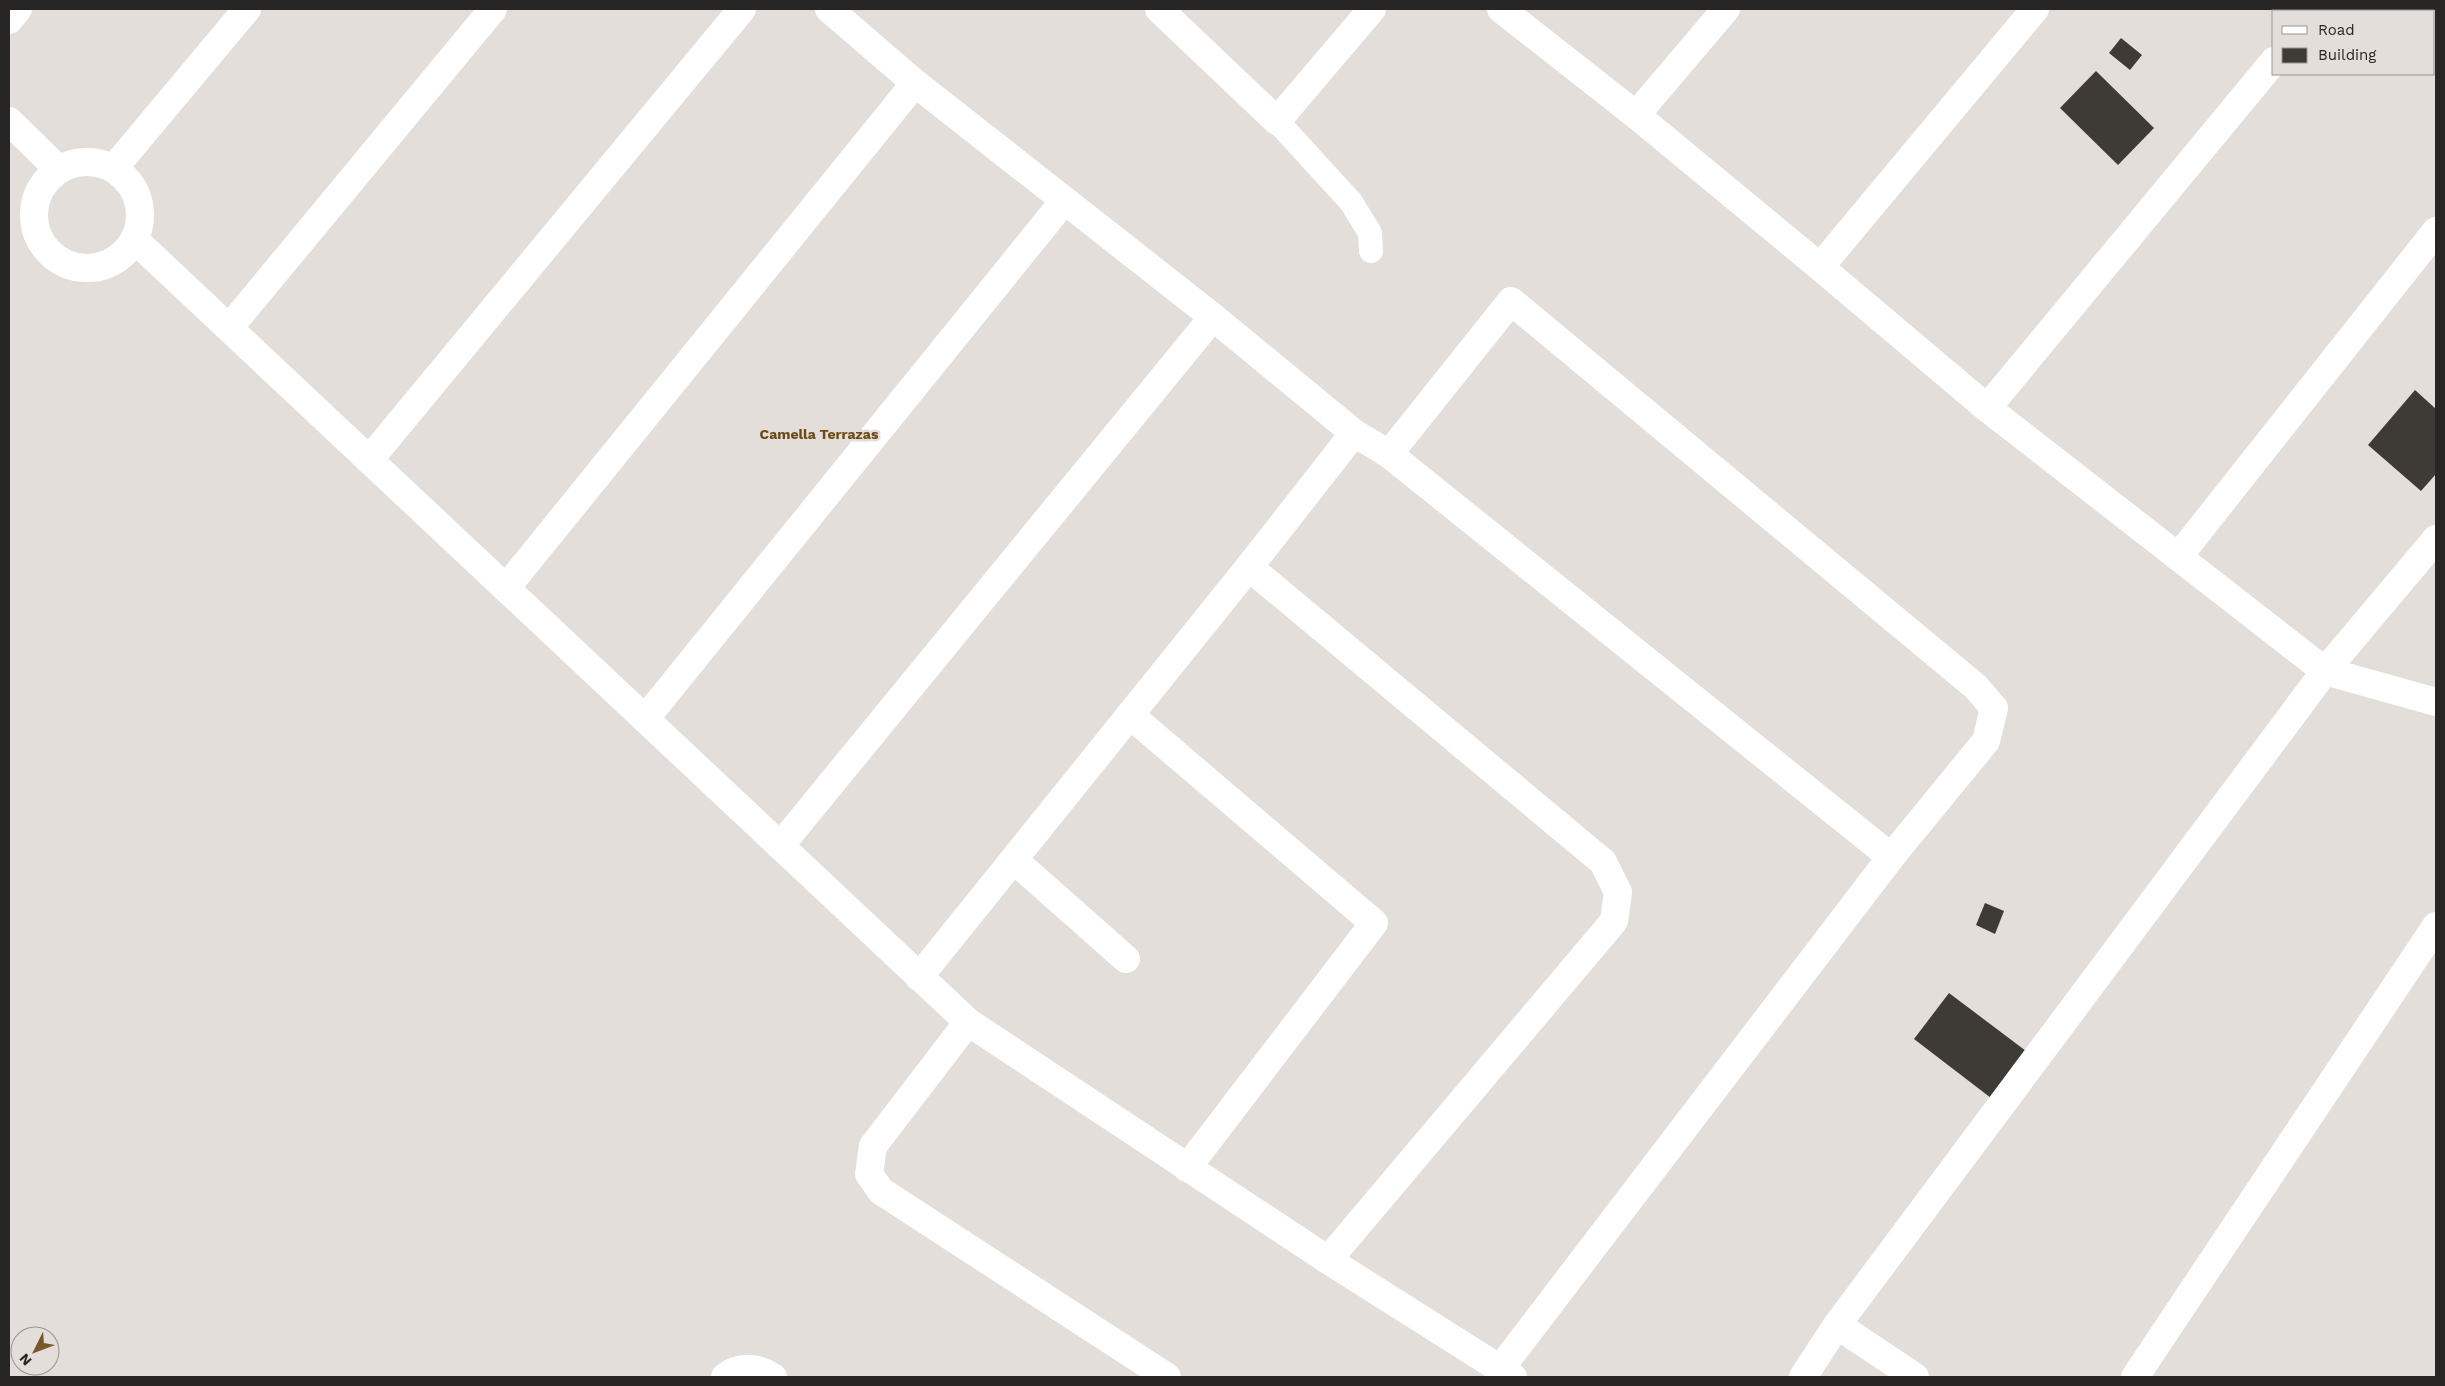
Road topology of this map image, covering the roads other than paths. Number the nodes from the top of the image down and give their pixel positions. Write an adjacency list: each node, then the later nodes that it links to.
1 (18, 9): 11 (street)
2 (247, 9): 17 (street)
3 (493, 9): 25 (street)
4 (742, 9): 29 (street)
5 (829, 9): 13 (street)
6 (1159, 9): 16 (street)
7 (1372, 9): 16 (street)
8 (1501, 9): 14 (street)
9 (1726, 9): 14 (street)
10 (2035, 9): 23 (street)
11 (9, 20)
12 (2272, 63): 26 (street)
13 (914, 83): 19 (street); 33 (street)
14 (1636, 116): 23 (street)
15 (9, 121): 18 (street)
16 (1277, 121): 22 (lane)
17 (114, 168): 18 (street); 21 (street)
18 (58, 169): 21 (street)
19 (1064, 201): 24 (street); 37 (street)
20 (2436, 231): 31 (street)
21 (135, 240): 25 (street)
22 (1371, 252)
23 (1820, 266): 26 (street)
24 (1213, 317): 27 (street); 38 (street)
25 (229, 328): 29 (street)
26 (1987, 408): 31 (street)
27 (1354, 433): 28 (street); 32 (street)
28 (1389, 454): 39 (street); 39 (street)
29 (370, 460): 33 (street)
30 (2436, 539): 34 (street)
31 (2178, 557): 34 (street)
32 (1249, 567): 36 (street); 46 (street)
33 (506, 588): 37 (street)
34 (2324, 671): 35 (street); 47 (street)
35 (2436, 702)
36 (1130, 715): 40 (street); 45 (street)
37 (645, 719): 38 (street)
38 (780, 846): 43 (street)
39 (1891, 856): 48 (street)
40 (1014, 860): 42 (street); 43 (street)
41 (2436, 926): 54 (street)
42 (1126, 959)
43 (919, 977): 44 (street)
44 (968, 1022): 45 (street); 51 (street)
45 (1187, 1168): 46 (street)
46 (1328, 1260): 48 (street)
47 (1837, 1325): 52 (street); 53 (street)
48 (1506, 1373)
49 (725, 1377): 50 (street)
50 (773, 1377)
51 (1167, 1377)
52 (1802, 1377)
53 (1915, 1377)
54 (2135, 1377)

